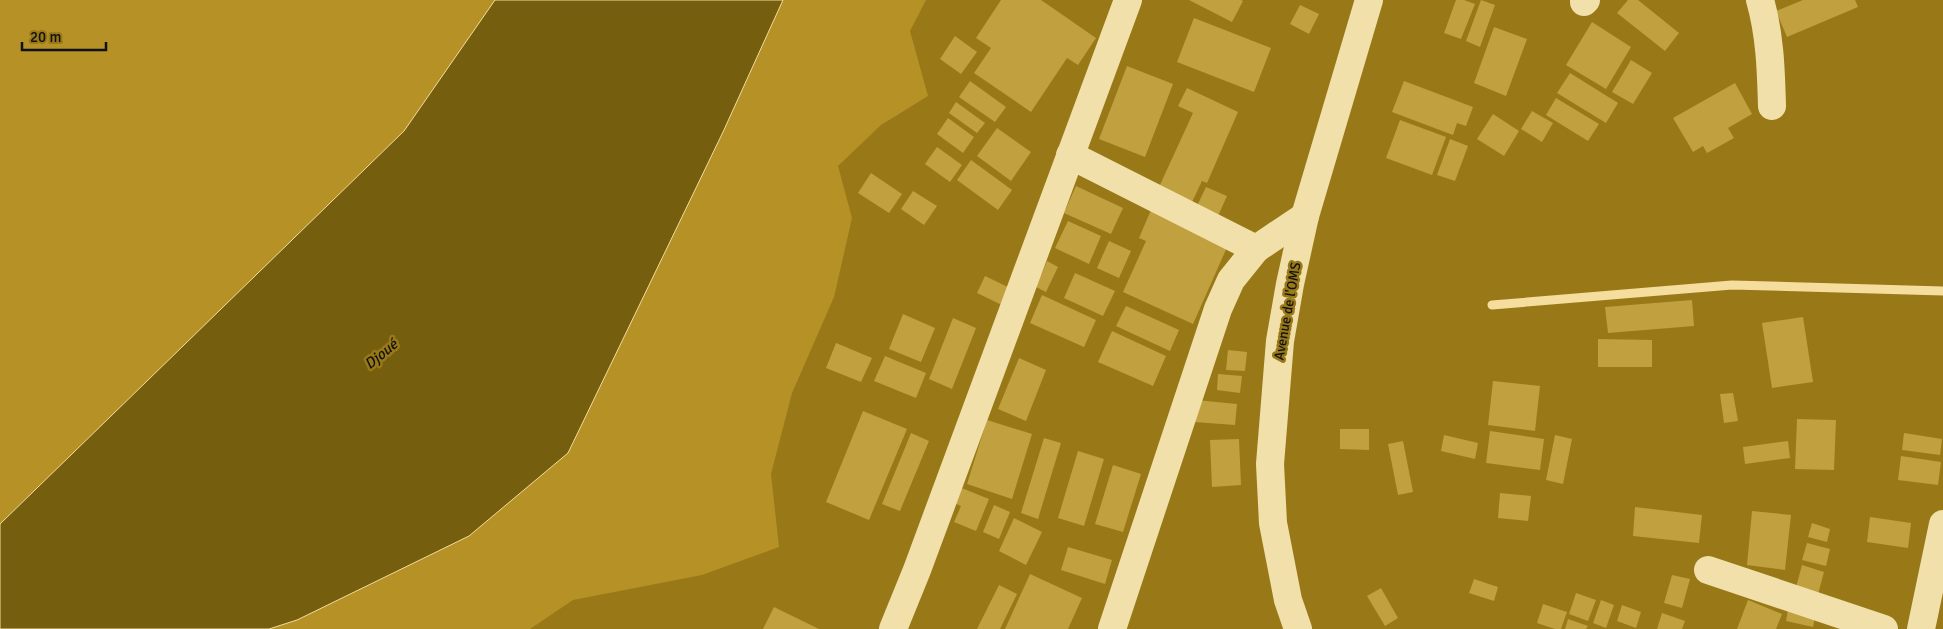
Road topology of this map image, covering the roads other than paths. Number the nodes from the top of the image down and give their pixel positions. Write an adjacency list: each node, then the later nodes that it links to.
1 (1128, 0): 5 (street)
2 (1368, 0): 6 (street, Avenue de l'OMS)
3 (1760, 0): 4 (street)
4 (1772, 106)
5 (1070, 155): 7 (street); 10 (street)
6 (1305, 216): 7 (street); 12 (street, Avenue de l'OMS)
7 (1256, 249): 11 (street)
8 (1943, 526): 14 (street)
9 (1708, 570): 13 (street)
10 (893, 629)
11 (1112, 629)
12 (1298, 629)
13 (1884, 629)
14 (1921, 629)

